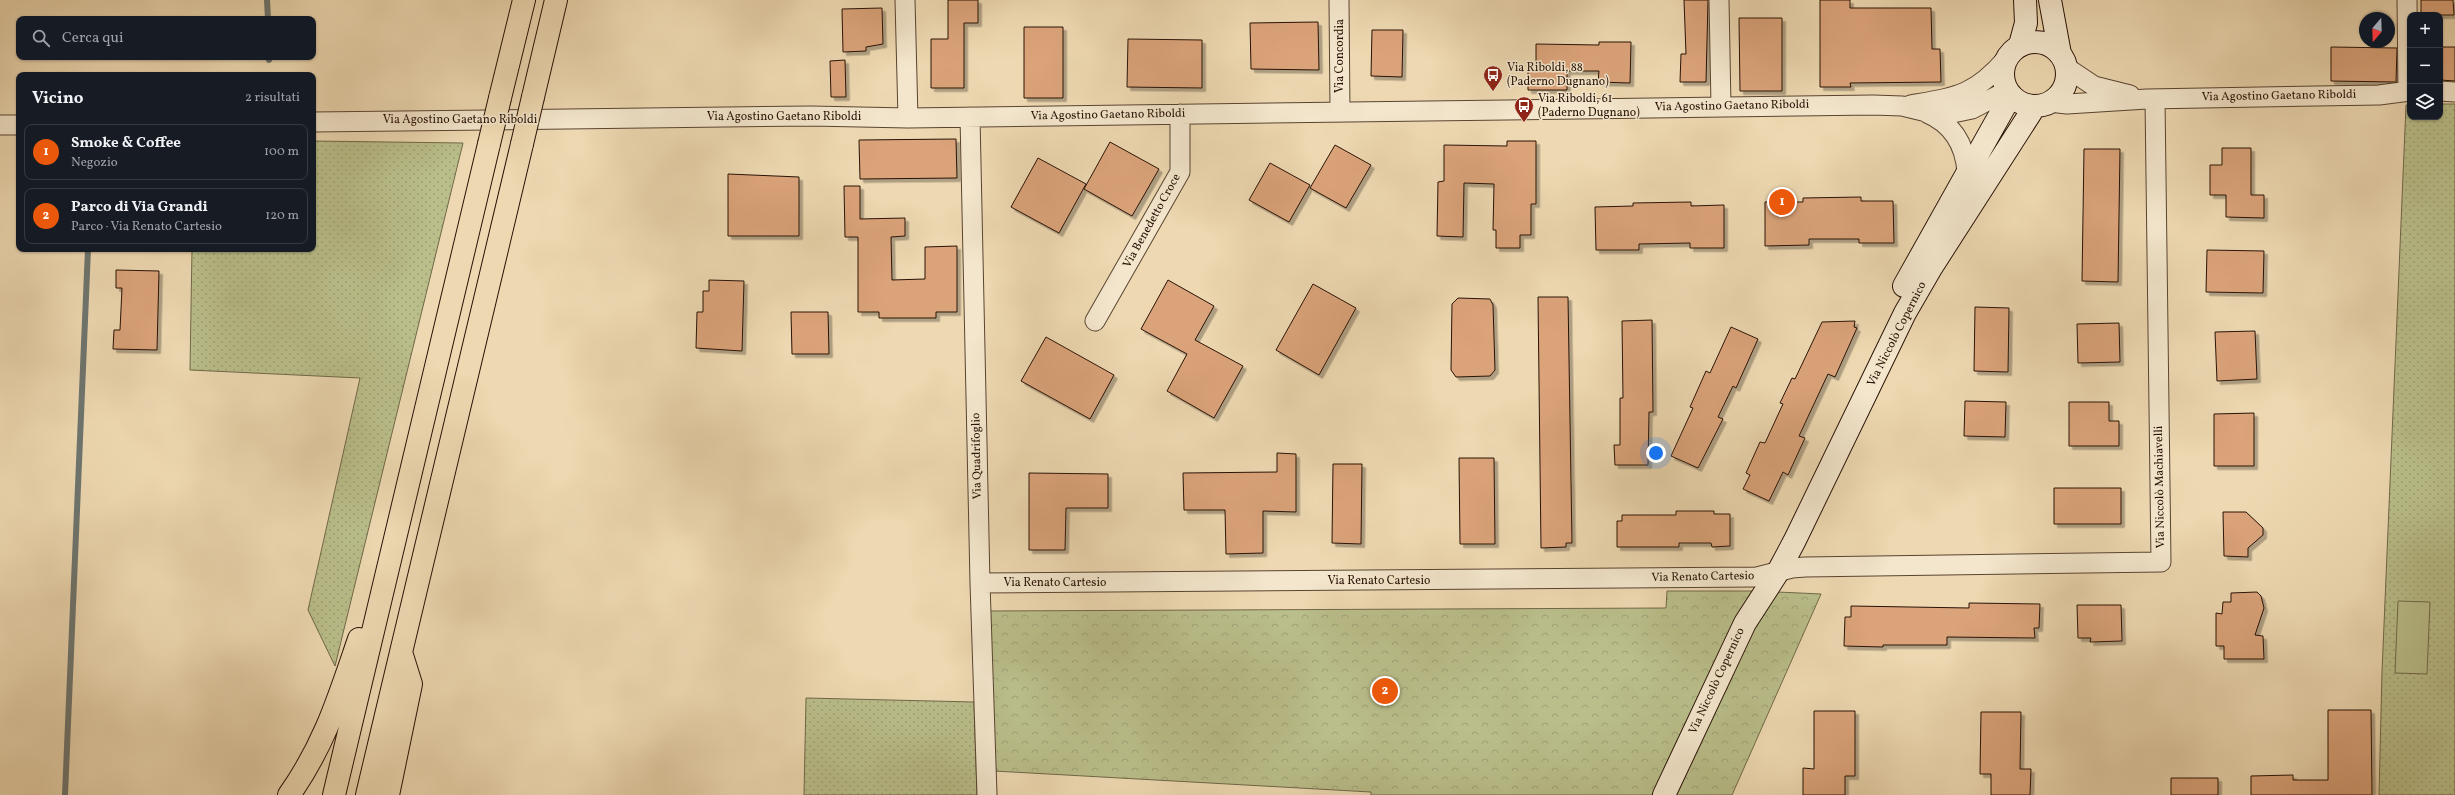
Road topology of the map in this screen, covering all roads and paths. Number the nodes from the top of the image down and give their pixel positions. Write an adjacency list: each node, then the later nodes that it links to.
1 (524, 0): 30 (highway, bridge)
2 (556, 0): 33 (highway, bridge)
3 (905, 0): 24 (street)
4 (1339, 0): 21 (street, Via Concordia)
5 (1719, 0): 18 (street)
6 (2025, 0): 9 (street)
7 (2050, 0): 10 (street)
8 (2407, 0): 11 (street)
9 (2013, 52): 10 (street); 15 (street); 19 (street, Via Agostino Gaetano Riboldi)
10 (2063, 61): 16 (street, Via Agostino Gaetano Riboldi); 17 (street)
11 (2409, 84)
12 (2407, 91): 16 (street, Via Agostino Gaetano Riboldi)
13 (2443, 91): 14 (street)
14 (2455, 92)
15 (2010, 94): 17 (street); 20 (street, Via Agostino Gaetano Riboldi); 28 (street, Via Niccolò Copernico)
16 (2151, 99): 17 (street, Via Agostino Gaetano Riboldi); 31 (street, Via Niccolò Machiavelli)
17 (2042, 104): 31 (street, Via Niccolò Copernico)
18 (1721, 106): 19 (street, Via Agostino Gaetano Riboldi); 21 (street, Via Agostino Gaetano Riboldi)
19 (1902, 106): 20 (street, Via Agostino Gaetano Riboldi)
20 (1922, 111): 28 (street)
21 (1340, 112): 22 (street, Via Agostino Gaetano Riboldi)
22 (1180, 114): 23 (street, Via Agostino Gaetano Riboldi); 29 (street, Via Benedetto Croce)
23 (970, 116): 24 (street, Via Agostino Gaetano Riboldi); 32 (street, Via Quadrifoglio)
24 (908, 118): 25 (street, Via Agostino Gaetano Riboldi)
25 (316, 122)
26 (0, 125): 27 (street)
27 (16, 125)
28 (1967, 172): 31 (street, Via Niccolò Copernico)
29 (1095, 321)
30 (403, 507): 34 (highway); 35 (highway)
31 (1778, 572): 32 (street, Via Renato Cartesio); 39 (street, Via Niccolò Copernico); 40 (street, Via Niccolò Copernico)
32 (980, 584): 38 (street, Via Quadrifoglio)
33 (401, 651): 36 (highway); 37 (highway)
34 (289, 795)
35 (334, 795)
36 (367, 795)
37 (388, 795)
38 (987, 795)
39 (1664, 795)
40 (1679, 795)

